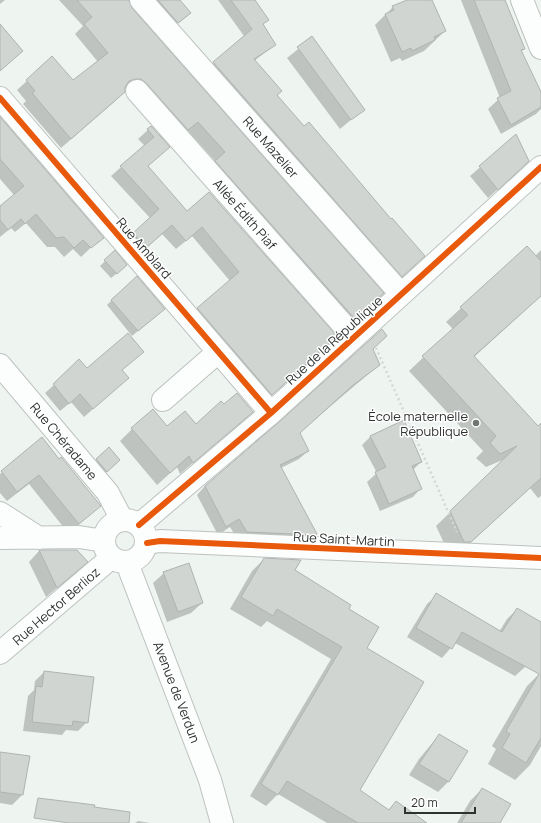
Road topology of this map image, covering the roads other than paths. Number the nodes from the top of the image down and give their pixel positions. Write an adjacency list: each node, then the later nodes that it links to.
1 (141, 0): 7 (street, Rue Mazelier)
2 (522, 0): 3 (street)
3 (541, 48)
4 (137, 91): 8 (street, Allée Édith Piaf)
5 (0, 98): 9 (street, Rue Amblard)
6 (541, 167): 7 (street, Rue de la République)
7 (401, 294): 8 (street, Rue de la République)
8 (359, 331): 12 (street, Rue de la République)
9 (218, 352): 11 (street); 12 (street, Rue Amblard)
10 (0, 365): 14 (street, Rue Chéradame)
11 (163, 400)
12 (271, 413): 14 (street, Rue de la République)
13 (0, 513): 16 (street)
14 (136, 529): 17 (street, Rue Hector Berlioz); 17 (street); 18 (street, Rue Saint-Martin)
15 (0, 538): 16 (street)
16 (39, 538): 17 (street)
17 (114, 554): 19 (street, Rue Hector Berlioz); 20 (street, Avenue de Verdun)
18 (541, 558)
19 (0, 653)
20 (222, 823)

